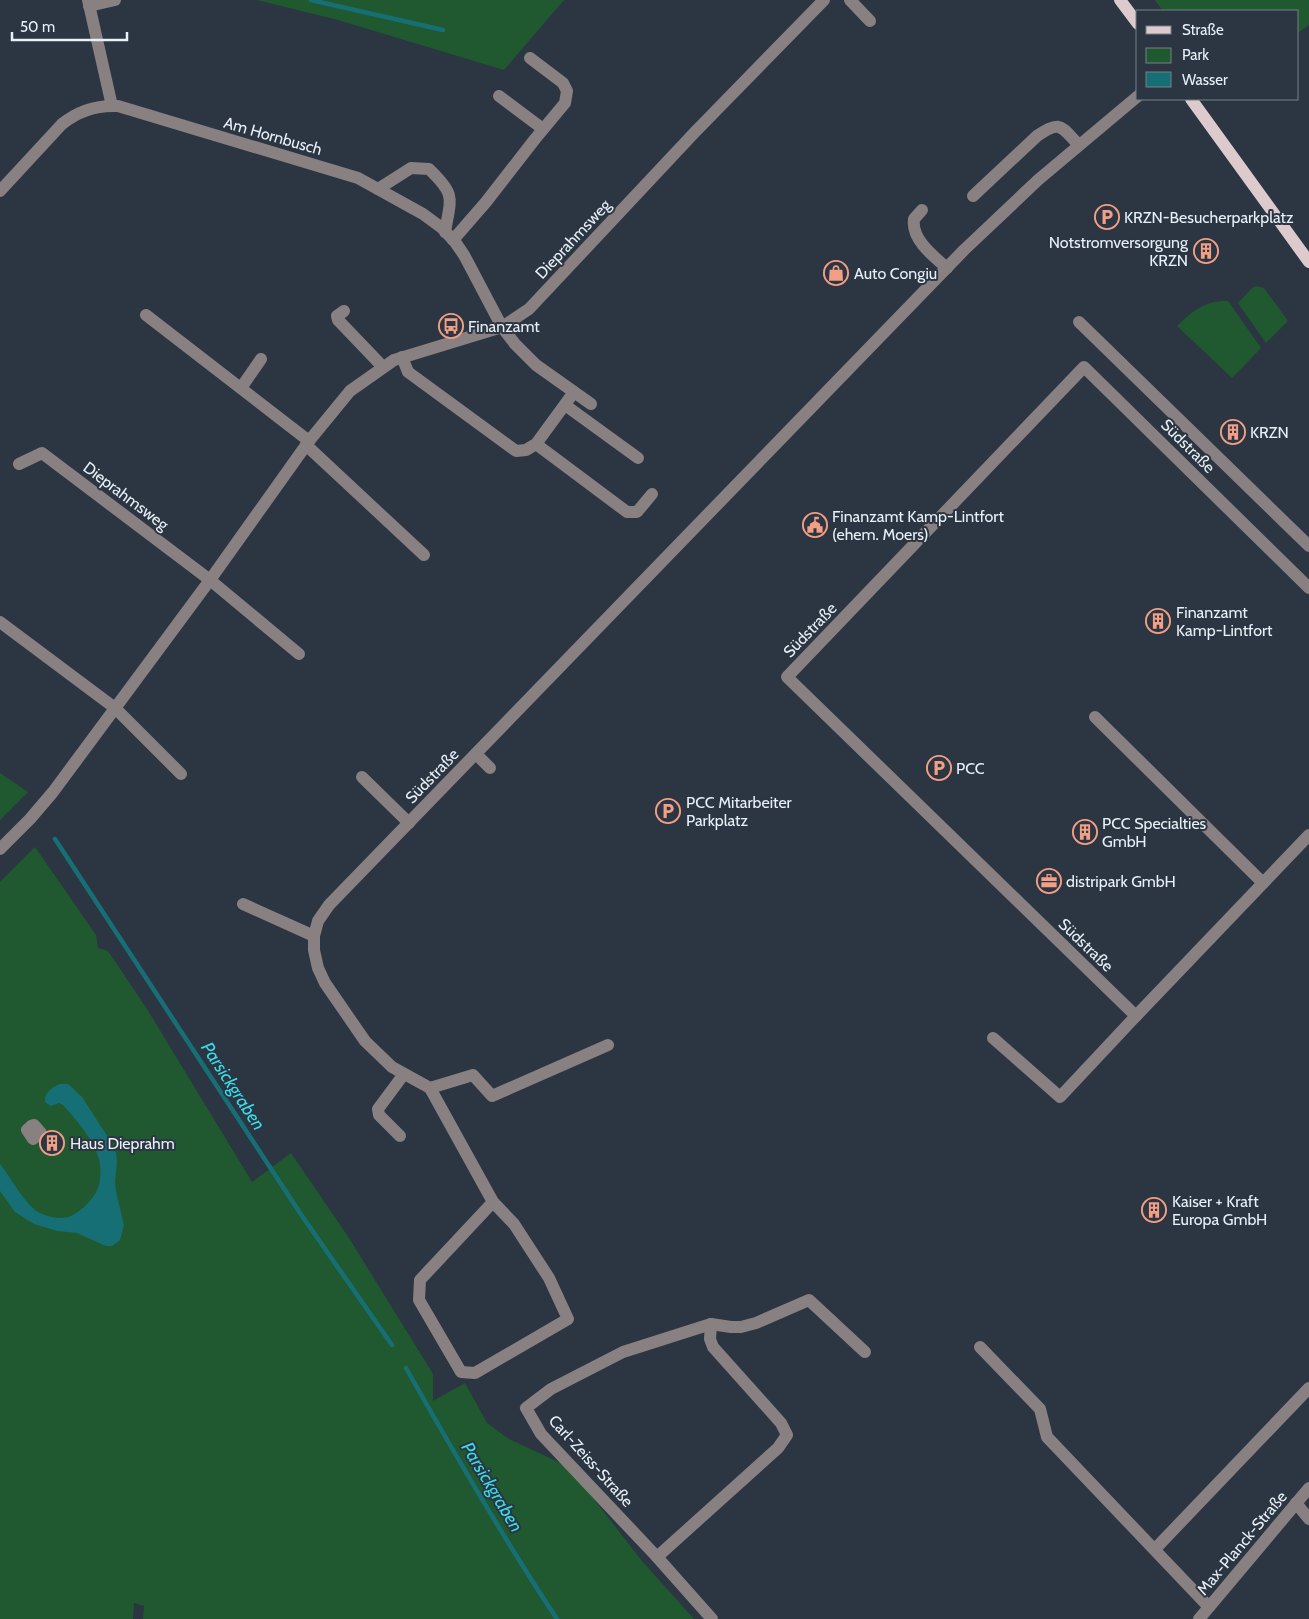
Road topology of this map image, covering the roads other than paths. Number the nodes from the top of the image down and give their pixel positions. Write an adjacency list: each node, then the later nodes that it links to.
1 (114, 0): 5 (street)
2 (824, 0): 25 (street, Dieprahmsweg)
3 (850, 0): 6 (street)
4 (1120, 0): 7 (main road)
5 (88, 3): 12 (street)
6 (870, 21)
7 (1136, 21)
8 (530, 58): 13 (street)
9 (499, 96): 13 (street)
10 (1136, 98): 14 (street, Südstraße)
11 (1192, 100): 20 (main road)
12 (112, 106): 15 (street, Am Hornbusch); 16 (street, Am Hornbusch)
13 (543, 129): 19 (street)
14 (1079, 145): 17 (street); 21 (street, Südstraße)
15 (378, 189): 19 (street, Am Hornbusch); 19 (street)
16 (0, 191)
17 (973, 196)
18 (922, 210): 21 (street)
19 (449, 236): 25 (street, Am Hornbusch)
20 (1309, 262)
21 (947, 268): 46 (street, Südstraße)
22 (344, 311): 28 (street)
23 (146, 315): 29 (street)
24 (1079, 322): 38 (street)
25 (502, 327): 26 (street, Dieprahmsweg); 30 (street, Am Hornbusch)
26 (402, 357): 28 (street, Dieprahmsweg); 34 (street)
27 (262, 359): 29 (street)
28 (383, 368): 33 (street, Dieprahmsweg)
29 (241, 388): 33 (street)
30 (574, 392): 31 (street, Am Hornbusch); 32 (street)
31 (591, 404)
32 (565, 405): 34 (street); 35 (street)
33 (308, 443): 39 (street); 40 (street, Dieprahmsweg)
34 (536, 444): 37 (street)
35 (638, 458)
36 (19, 464): 40 (street, Dieprahmsweg)
37 (652, 494)
38 (1309, 546)
39 (424, 555)
40 (210, 580): 43 (street, Dieprahmsweg); 44 (street, Dieprahmsweg)
41 (1309, 588): 56 (street, Südstraße)
42 (0, 622): 44 (street)
43 (299, 654)
44 (115, 708): 48 (street); 52 (street, Dieprahmsweg)
45 (1096, 717): 53 (street)
46 (476, 754): 47 (street); 50 (street, Südstraße)
47 (490, 768)
48 (181, 774)
49 (362, 777): 50 (street, Südstraße)
50 (409, 823): 55 (street, Südstraße)
51 (1309, 835): 53 (street)
52 (0, 849)
53 (1263, 883): 56 (street)
54 (243, 904): 55 (street)
55 (314, 936): 59 (street, Südstraße)
56 (1136, 1016): 57 (street)
57 (993, 1038)
58 (608, 1046): 60 (street)
59 (404, 1074): 60 (street, Südstraße); 61 (street)
60 (430, 1088): 62 (street)
61 (400, 1136)
62 (493, 1202): 62 (street)
63 (711, 1324): 65 (street); 71 (street); 71 (street, Carl-Zeiss-Straße)
64 (980, 1346): 70 (street)
65 (864, 1352)
66 (1309, 1388): 70 (street)
67 (1309, 1488): 68 (street, Max-Planck-Straße)
68 (1296, 1503): 69 (street); 72 (street, Max-Planck-Straße)
69 (1309, 1519)
70 (1155, 1549): 72 (street)
71 (657, 1557): 73 (street, Carl-Zeiss-Straße)
72 (1206, 1614)
73 (712, 1619)

